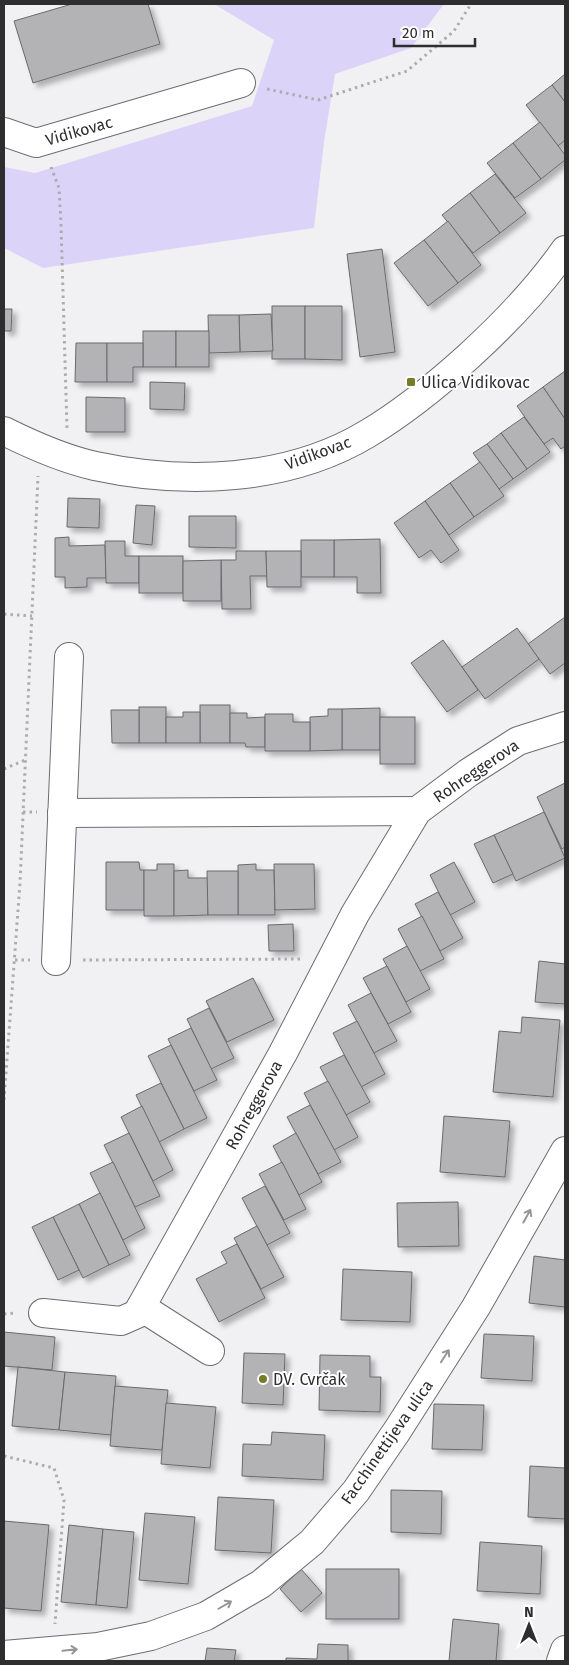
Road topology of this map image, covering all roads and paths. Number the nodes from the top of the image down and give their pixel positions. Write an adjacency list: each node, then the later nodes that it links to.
1 (470, 4): 2 (path)
2 (241, 83): 4 (street, Vidikovac)
3 (4, 132): 4 (street, Vidikovac)
4 (36, 144): 7 (path)
5 (565, 250): 6 (street, Vidikovac)
6 (4, 431)
7 (67, 432)
8 (38, 468): 10 (path)
9 (4, 614): 10 (path)
10 (32, 616): 13 (path)
11 (69, 657): 18 (street)
12 (565, 726): 15 (street, Rohreggerova)
13 (25, 760): 14 (path); 16 (path)
14 (4, 769)
15 (417, 811): 18 (street, Rohreggerova); 19 (street, Rohreggerova)
16 (23, 812): 17 (path); 20 (path)
17 (35, 812)
18 (62, 813): 22 (street)
19 (330, 959): 23 (path); 26 (street, Rohreggerova)
20 (15, 960): 21 (path); 24 (path)
21 (28, 960)
22 (56, 960)
23 (90, 960)
24 (4, 1100)
25 (565, 1151): 31 (street, Facchinettijeva ulica, one-way to 25)
26 (141, 1307): 27 (street, Rohreggerova); 28 (street)
27 (43, 1313)
28 (210, 1351)
29 (4, 1456): 31 (path)
30 (565, 1650): 33 (street)
31 (53, 1652): 32 (street, Facchinettijeva ulica)
32 (4, 1655)
33 (561, 1661)

